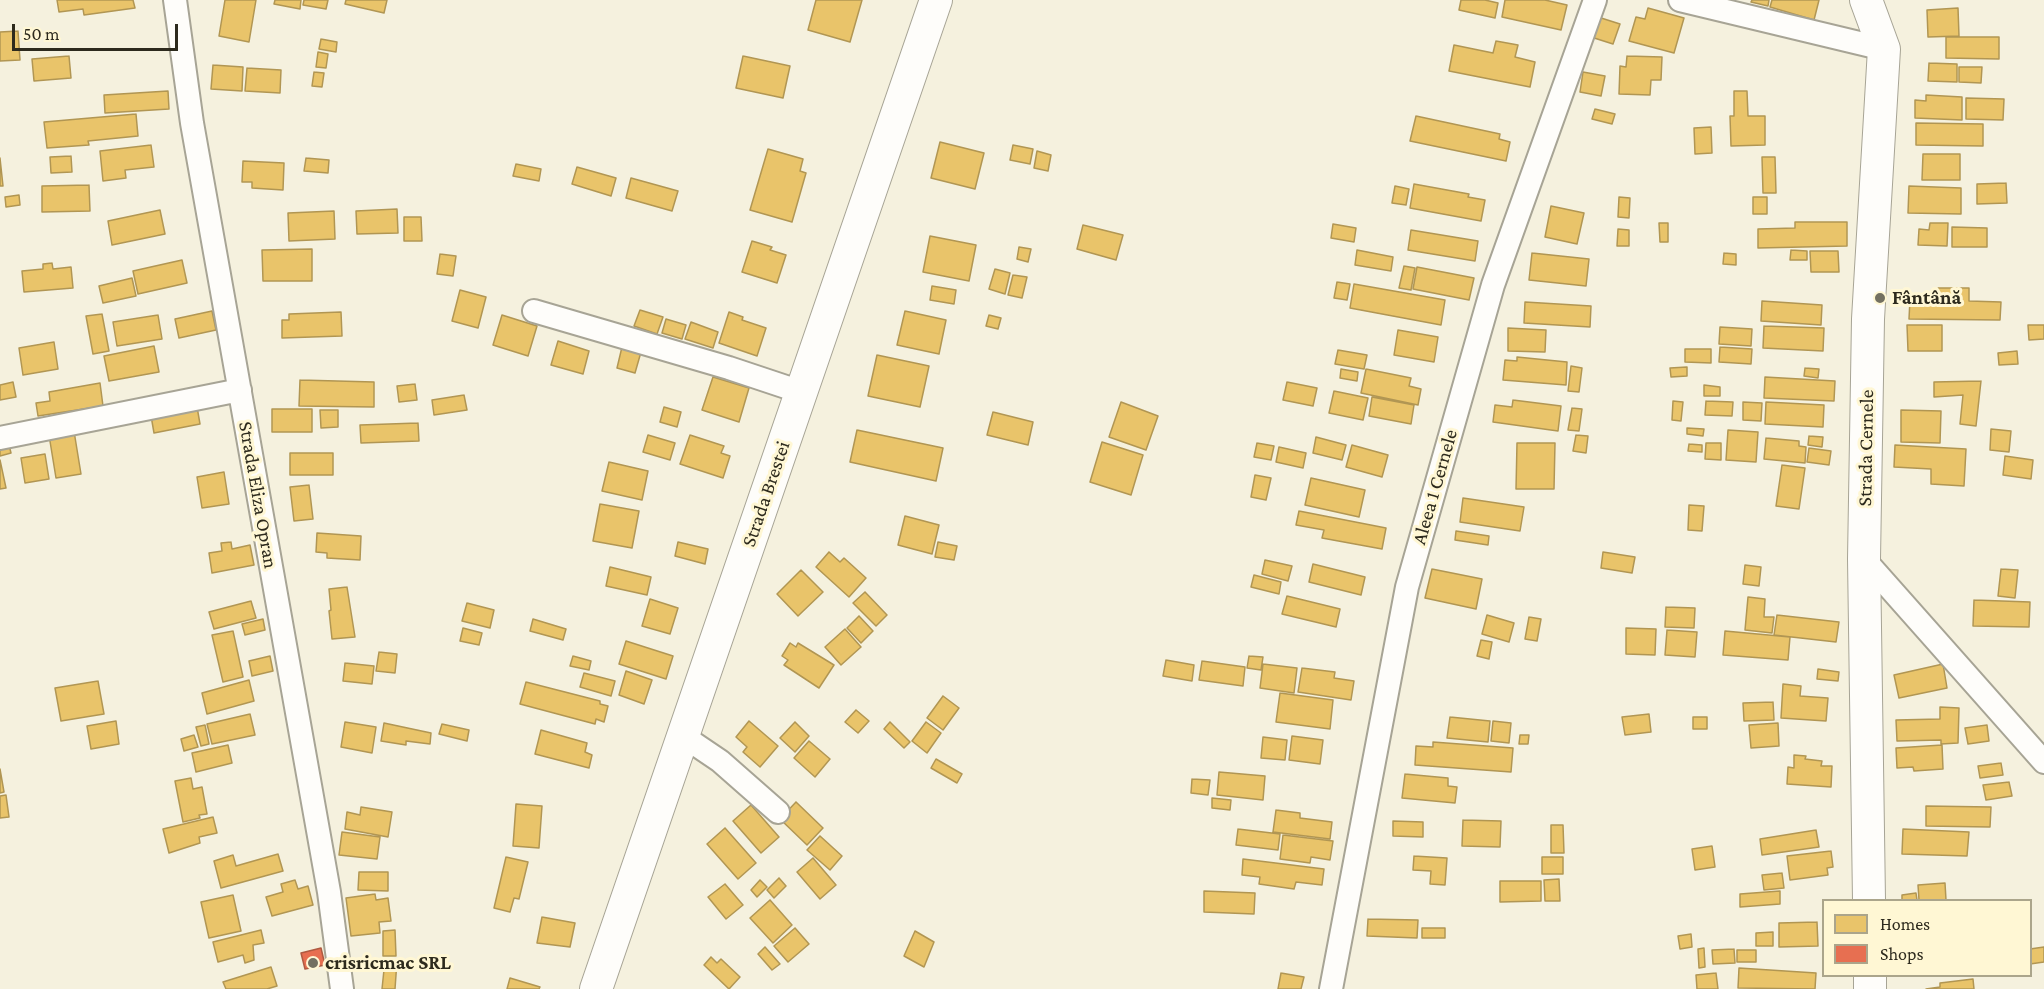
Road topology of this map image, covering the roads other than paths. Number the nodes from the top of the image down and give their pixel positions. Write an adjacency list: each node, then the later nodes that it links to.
1 (175, 0): 8 (street, Strada Eliza Opran)
2 (936, 0): 9 (main road, Strada Brestei)
3 (1595, 0): 18 (street, Aleea 1 Cernele)
4 (1680, 0): 6 (street)
5 (1866, 0): 6 (main road, Strada Cernele)
6 (1884, 49): 11 (main road, Strada Cernele)
7 (534, 311): 9 (street)
8 (240, 390): 10 (street); 16 (street, Strada Eliza Opran)
9 (801, 392): 12 (main road, Strada Brestei)
10 (0, 438)
11 (1864, 559): 13 (street); 15 (main road, Strada Cernele)
12 (683, 736): 14 (street); 17 (main road, Strada Brestei)
13 (2044, 762)
14 (778, 812)
15 (1869, 899)
16 (342, 989)
17 (596, 989)
18 (1331, 989)

